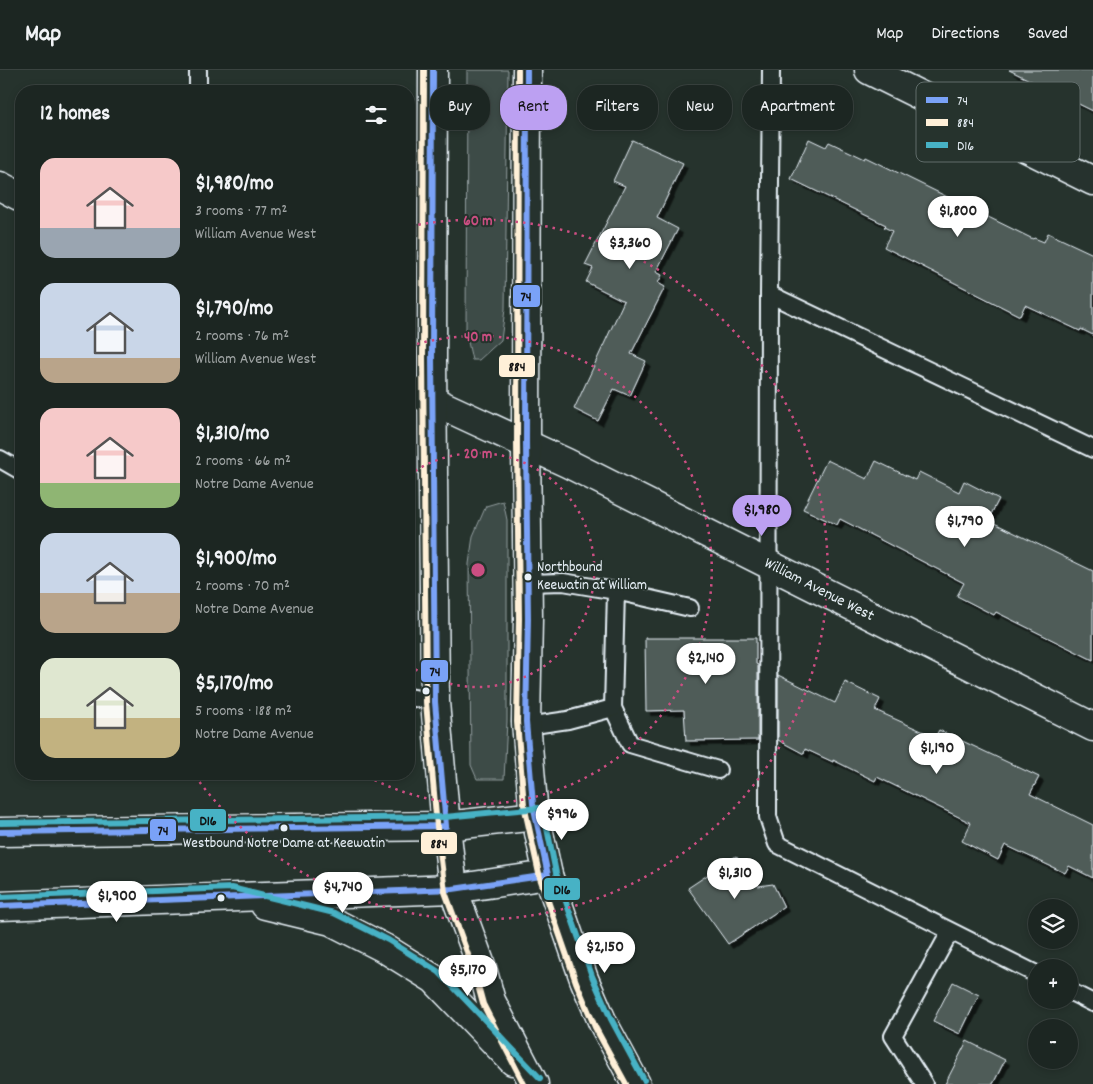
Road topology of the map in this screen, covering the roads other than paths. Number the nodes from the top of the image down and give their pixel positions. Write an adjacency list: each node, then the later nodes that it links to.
1 (198, 70): 6 (lane)
2 (433, 70): 14 (main road)
3 (527, 70): 15 (main road)
4 (771, 70): 12 (lane)
5 (869, 70): 7 (main road)
6 (198, 85)
7 (916, 93)
8 (1055, 162): 9 (main road)
9 (1093, 181)
10 (0, 186): 11 (main road)
11 (15, 194)
12 (769, 294): 16 (lane); 19 (lane)
13 (415, 393): 14 (main road, William Avenue West)
14 (433, 402): 15 (main road, William Avenue West); 24 (main road)
15 (526, 443): 19 (main road, William Avenue West); 20 (main road)
16 (1093, 449)
17 (0, 459): 18 (lane)
18 (15, 468)
19 (770, 565): 27 (main road, William Avenue West); 36 (lane)
20 (528, 583): 21 (lane); 26 (main road)
21 (616, 591): 22 (lane); 25 (lane)
22 (690, 608)
23 (415, 698): 24 (lane)
24 (435, 702): 30 (main road)
25 (613, 708): 26 (lane); 28 (lane)
26 (527, 726): 29 (main road)
27 (1093, 728)
28 (718, 770)
29 (536, 816): 30 (main road); 32 (main road)
30 (446, 826): 31 (main road); 33 (main road)
31 (0, 832)
32 (548, 875): 33 (main road); 41 (main road)
33 (453, 890): 34 (main road); 40 (main road)
34 (232, 897): 35 (main road); 40 (main road)
35 (0, 906)
36 (950, 932): 37 (lane); 42 (lane)
37 (1028, 970)
38 (1078, 994): 39 (lane)
39 (1093, 1002)
40 (534, 1084)
41 (636, 1084)
42 (924, 1084)

